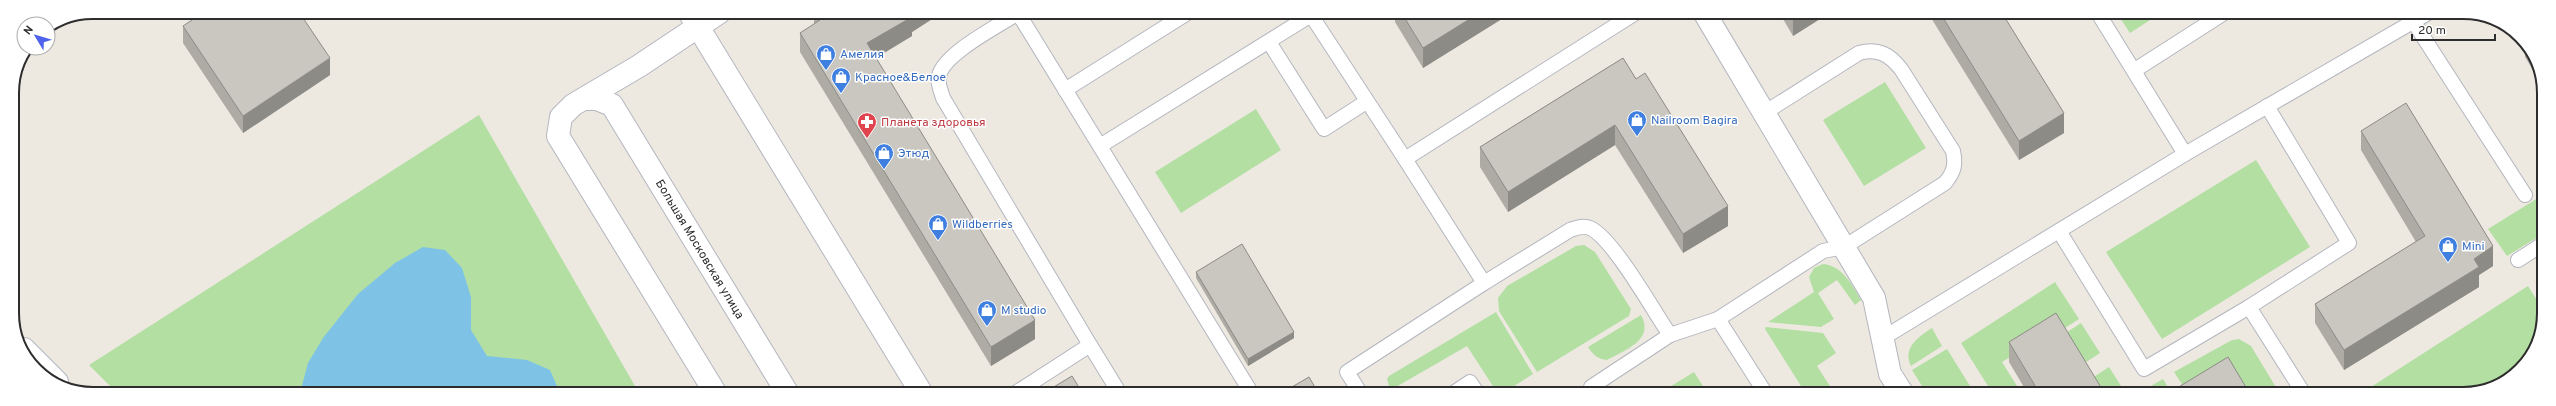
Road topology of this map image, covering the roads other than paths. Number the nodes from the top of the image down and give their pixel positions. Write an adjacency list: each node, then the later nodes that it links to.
1 (1010, 19): 33 (lane)
2 (1023, 19): 15 (lane)
3 (1178, 19): 15 (lane)
4 (1303, 19): 13 (lane)
5 (1316, 19): 17 (lane)
6 (1626, 19): 22 (lane)
7 (1708, 19): 19 (street)
8 (2102, 19): 14 (lane)
9 (2215, 19): 14 (lane)
10 (2418, 19): 12 (lane)
11 (694, 20): 16 (street); 36 (street)
12 (2413, 22): 18 (lane); 23 (lane)
13 (1269, 42): 17 (lane); 20 (lane)
14 (2135, 70): 21 (lane)
15 (1065, 90): 20 (lane)
16 (585, 99): 34 (street); 35 (street, Большая Московская улица)
17 (1366, 102): 22 (lane)
18 (2267, 106): 21 (lane); 29 (lane)
19 (1764, 113): 25 (street); 25 (lane)
20 (1100, 146): 39 (lane)
21 (2185, 154): 24 (lane)
22 (1405, 159): 28 (lane)
23 (2524, 195)
24 (2060, 232): 29 (lane); 32 (lane)
25 (1844, 247): 30 (lane); 32 (street)
26 (2537, 248): 27 (lane)
27 (2518, 260)
28 (1484, 283): 31 (lane); 40 (lane)
29 (2249, 307): 46 (lane)
30 (1718, 319): 31 (lane); 44 (lane)
31 (1670, 335): 43 (lane)
32 (1883, 338): 45 (street)
33 (1090, 345): 37 (lane); 38 (lane)
34 (712, 387)
35 (784, 387)
36 (918, 387)
37 (1025, 387)
38 (1116, 387)
39 (1248, 387)
40 (1357, 387)
41 (1462, 387): 42 (lane)
42 (1473, 387)
43 (1594, 387)
44 (1762, 387)
45 (1898, 387)
46 (2300, 387)

